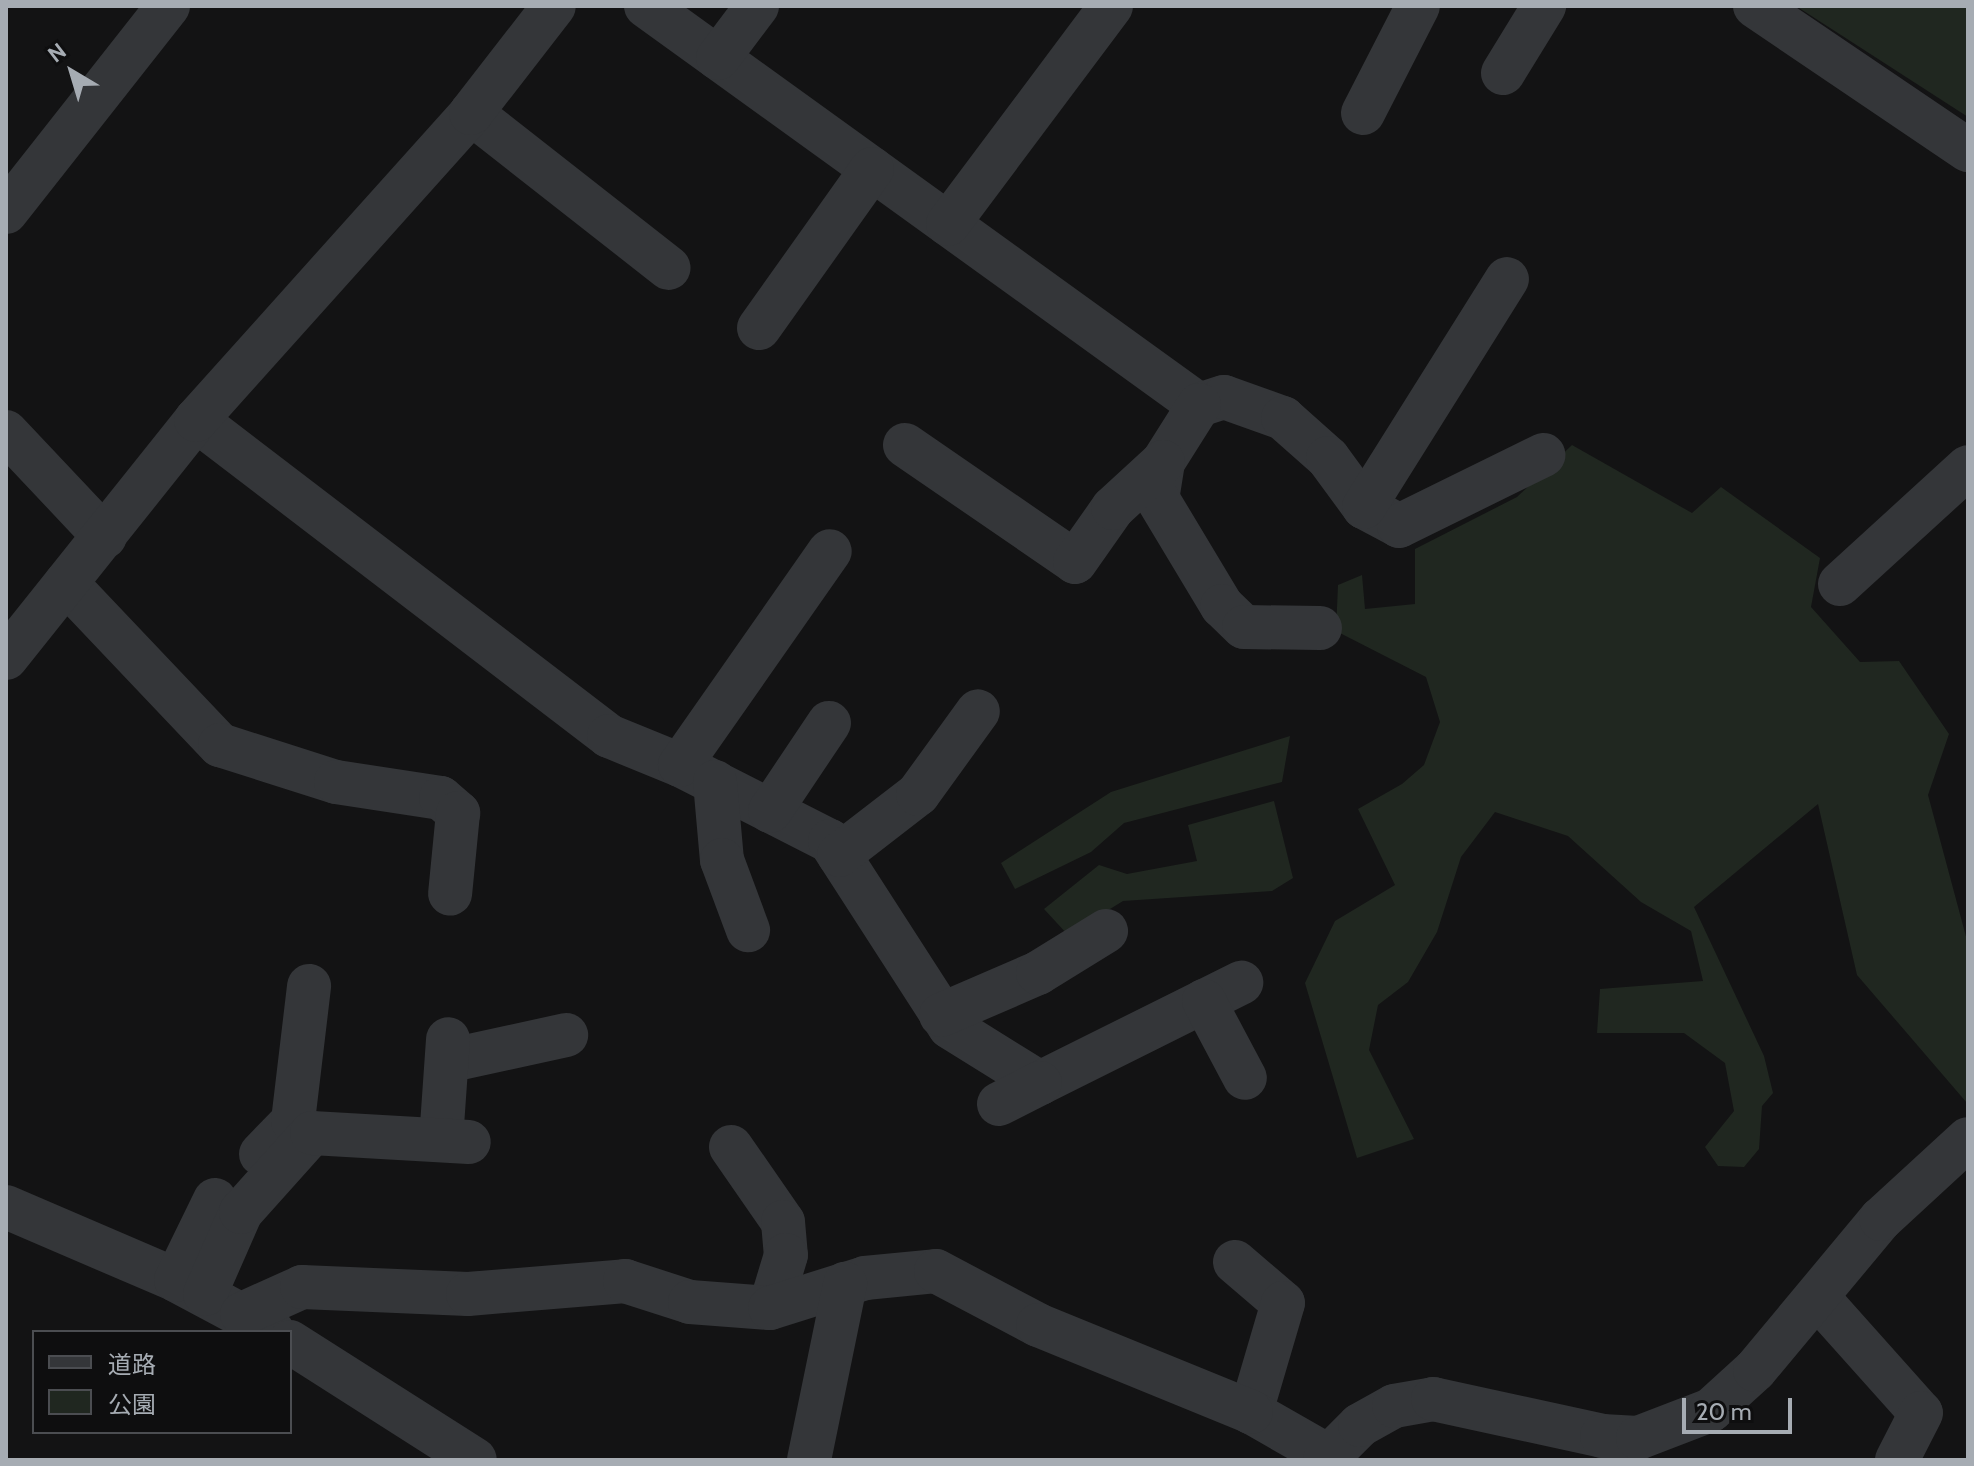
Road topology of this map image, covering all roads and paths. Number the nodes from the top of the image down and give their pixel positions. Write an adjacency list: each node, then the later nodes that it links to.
1 (168, 6): 15 (street)
2 (554, 6): 11 (street)
3 (646, 6): 9 (street)
4 (757, 6): 9 (street)
5 (1111, 6): 16 (street)
6 (1418, 6): 12 (street)
7 (1544, 6): 10 (street)
8 (1755, 6): 13 (street)
9 (718, 58): 14 (street)
10 (1503, 73)
11 (471, 113): 17 (street); 21 (street)
12 (1363, 113)
13 (1968, 150)
14 (872, 169): 16 (street); 19 (street)
15 (6, 212)
16 (948, 224): 20 (street)
17 (669, 268)
18 (1507, 279): 27 (street)
19 (759, 328)
20 (1199, 405): 25 (street); 27 (street)
21 (196, 420): 28 (street); 36 (street)
22 (6, 432): 28 (street)
23 (905, 445): 25 (street)
24 (1543, 455): 27 (street)
25 (1163, 462): 32 (street)
26 (1968, 467): 31 (street)
27 (1364, 507)
28 (105, 537): 30 (street)
29 (830, 551): 36 (street)
30 (66, 583): 33 (street); 39 (street)
31 (1840, 584)
32 (1320, 628)
33 (6, 658)
34 (978, 711): 38 (street)
35 (829, 723): 37 (street)
36 (698, 774): 37 (street); 40 (street)
37 (770, 811): 38 (street)
38 (839, 855): 43 (street)
39 (450, 894)
40 (748, 930)
41 (1106, 931): 43 (street)
42 (309, 986): 54 (street)
43 (941, 1015): 46 (street)
44 (566, 1035): 54 (street)
45 (1245, 1078): 46 (street)
46 (1040, 1083): 47 (street)
47 (999, 1104)
48 (1968, 1139): 53 (street)
49 (731, 1147): 55 (street)
50 (6, 1207): 54 (street)
51 (1235, 1262): 57 (street)
52 (845, 1284): 55 (street); 57 (street); 60 (street)
53 (1818, 1298): 58 (street); 61 (street)
54 (224, 1305): 55 (street)
55 (770, 1308)
56 (292, 1343): 59 (street)
57 (1251, 1412): 58 (street)
58 (1327, 1458)
59 (475, 1460)
60 (809, 1460)
61 (1897, 1460)

